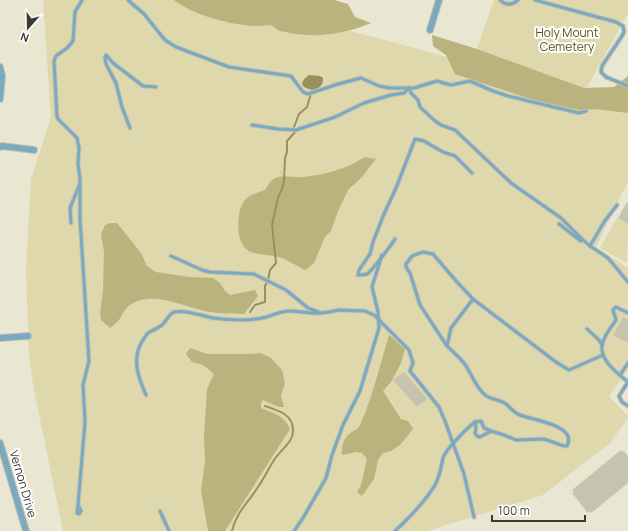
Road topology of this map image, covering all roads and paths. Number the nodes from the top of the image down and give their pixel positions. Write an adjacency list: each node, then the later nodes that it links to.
1 (82, 0): 21 (lane)
2 (128, 0): 11 (lane)
3 (439, 0): 7 (street)
4 (500, 0): 5 (lane)
5 (518, 0)
6 (535, 0): 9 (lane)
7 (430, 30)
8 (0, 67): 12 (street)
9 (628, 86)
10 (156, 87): 15 (lane)
11 (409, 88): 13 (lane); 14 (lane); 26 (lane)
12 (0, 99)
13 (586, 111)
14 (252, 124)
15 (130, 128)
16 (0, 147): 17 (street)
17 (34, 150)
18 (280, 172): 19 (path)
19 (288, 172)
20 (472, 172): 27 (lane)
21 (79, 184): 23 (lane); 49 (lane)
22 (617, 205): 26 (lane)
23 (71, 222)
24 (559, 224): 26 (lane)
25 (395, 239): 27 (lane)
26 (590, 246): 29 (lane)
27 (382, 255): 33 (lane)
28 (172, 256): 31 (lane)
29 (628, 282)
30 (473, 299): 38 (lane); 38 (lane); 39 (lane)
31 (321, 313): 33 (lane); 43 (lane)
32 (628, 313): 37 (lane)
33 (379, 320): 48 (lane); 54 (lane)
34 (587, 329): 37 (lane)
35 (28, 336): 36 (street)
36 (0, 338)
37 (602, 345): 39 (lane)
38 (447, 346): 46 (lane)
39 (603, 355): 41 (lane)
40 (628, 363): 41 (lane)
41 (620, 375): 42 (lane)
42 (628, 382): 44 (lane)
43 (146, 395)
44 (628, 406)
45 (475, 422): 46 (lane); 46 (lane); 48 (lane)
46 (491, 431)
47 (0, 443): 52 (street, Vernon Drive)
48 (452, 445): 51 (lane); 55 (lane)
49 (78, 505)
50 (160, 512): 53 (lane)
51 (474, 517)
52 (26, 531)
53 (170, 531)
54 (294, 531)
55 (395, 531)

